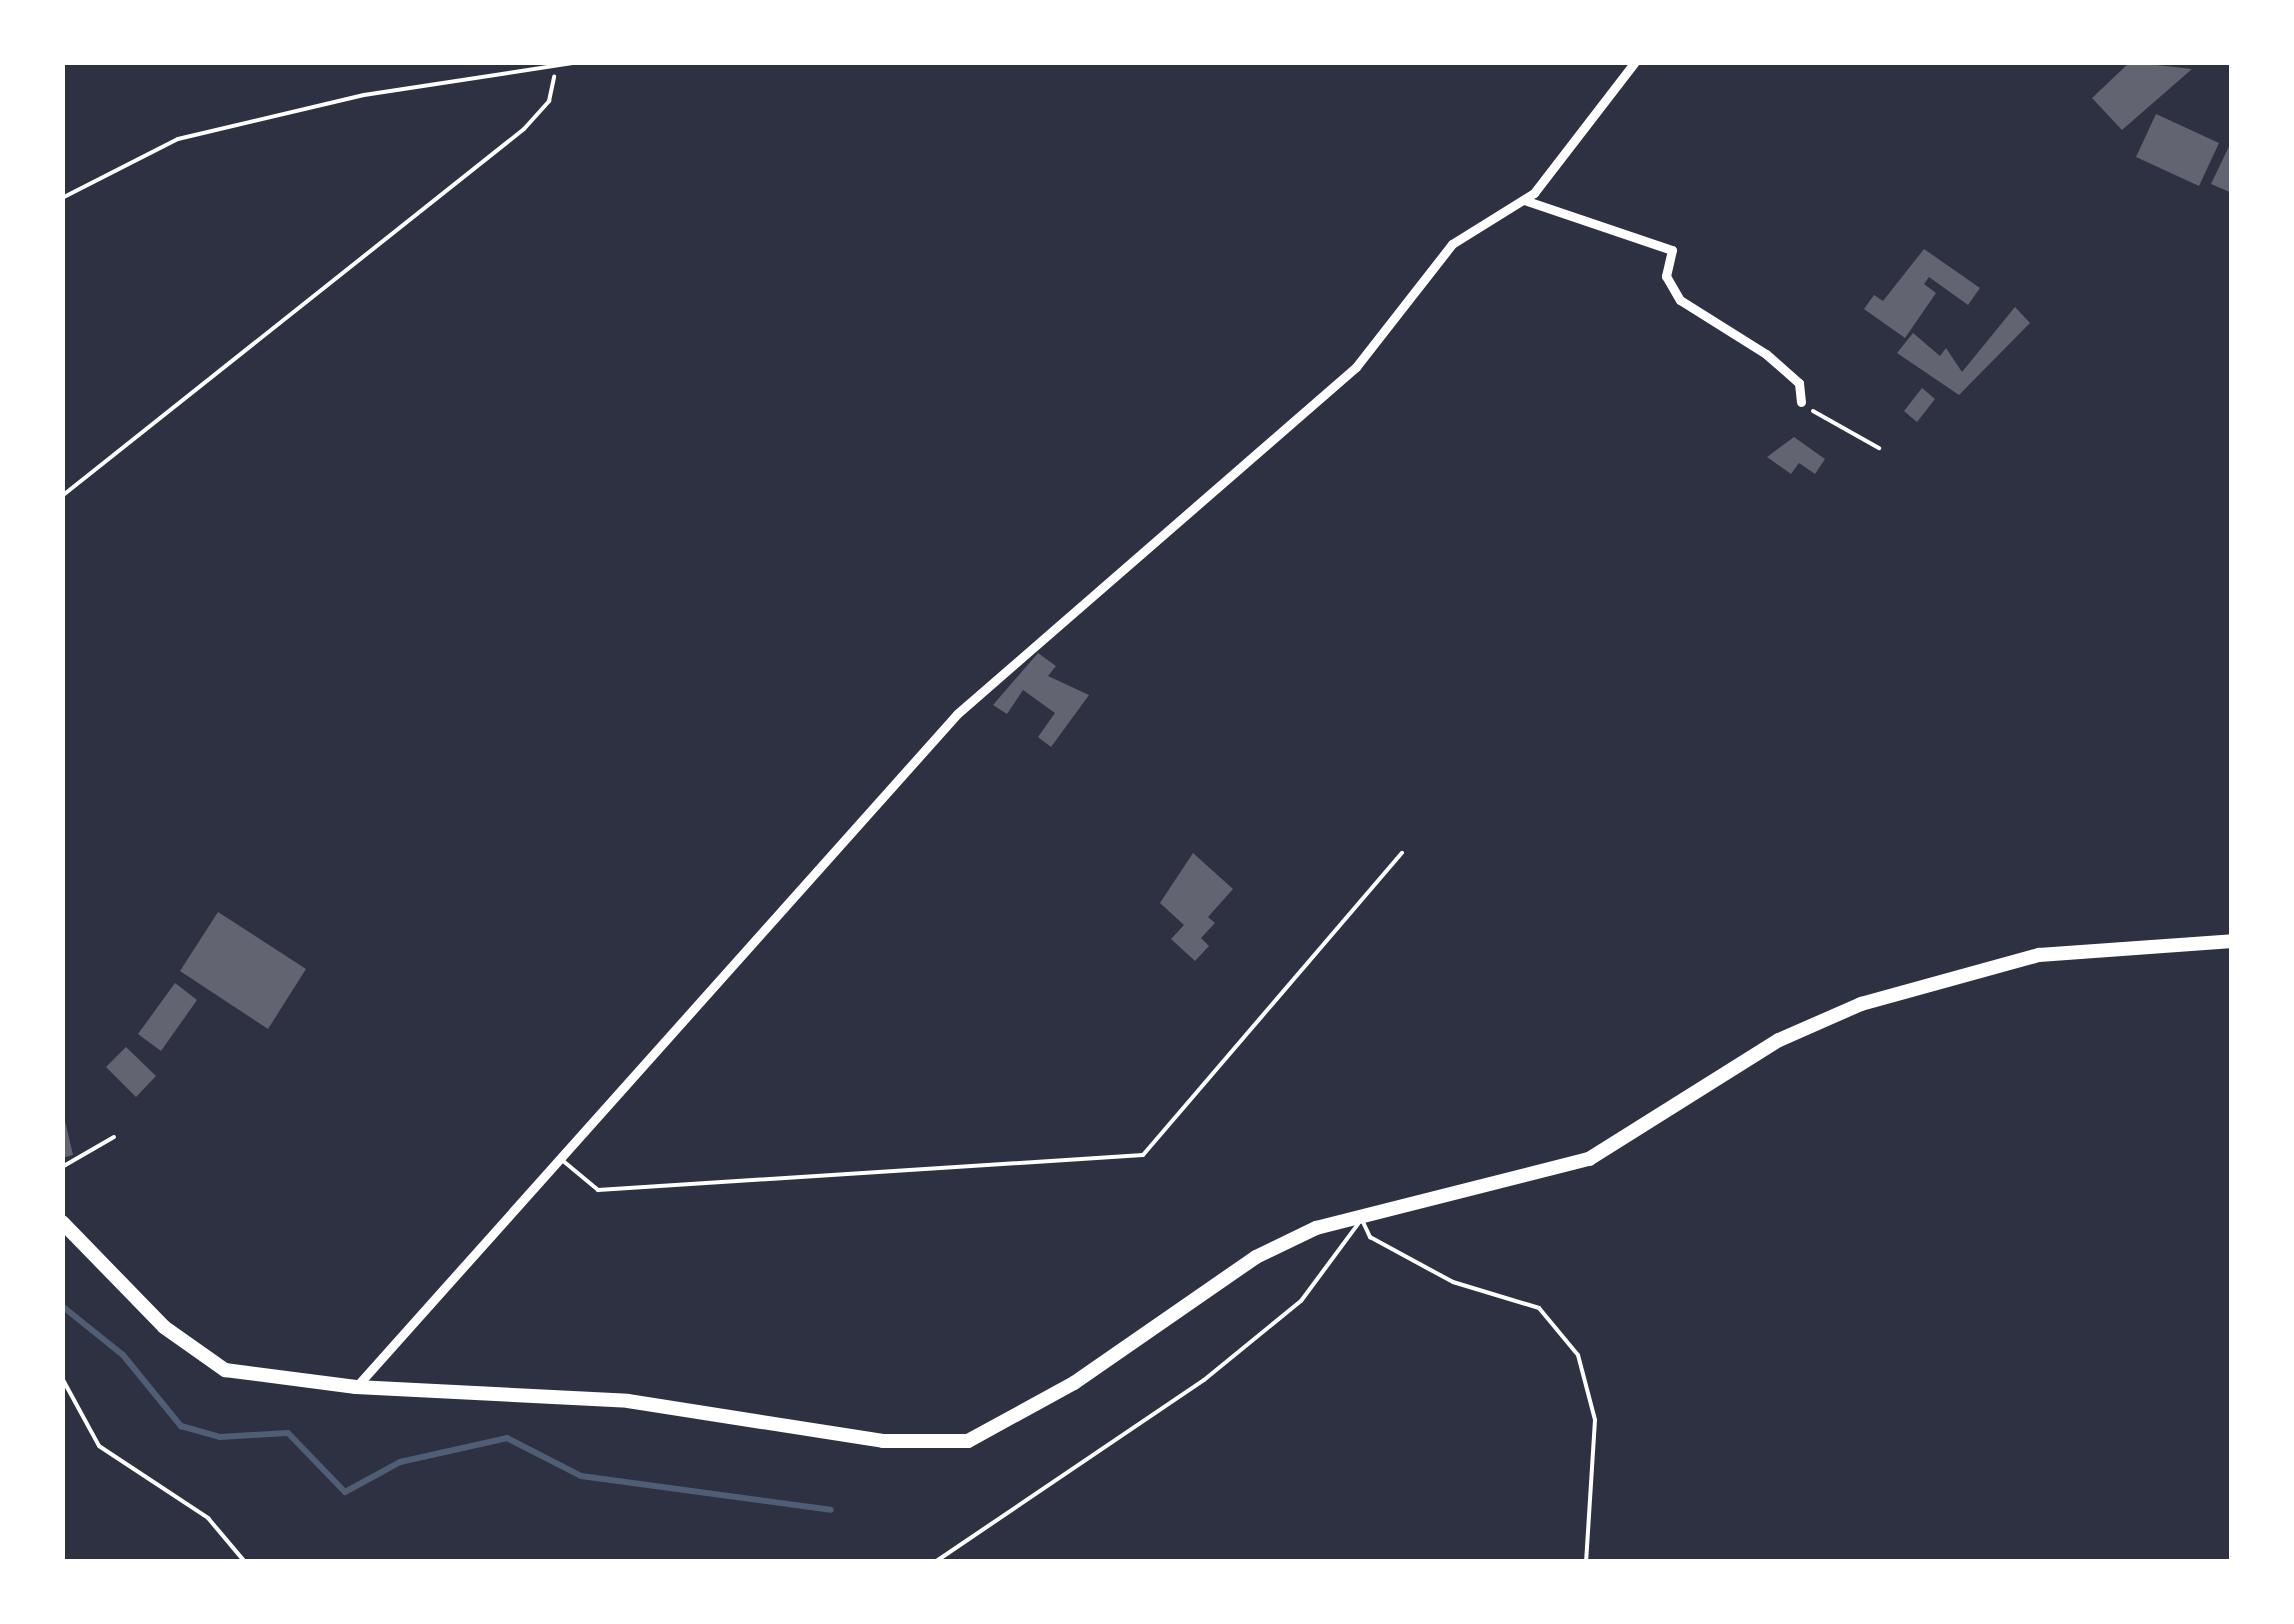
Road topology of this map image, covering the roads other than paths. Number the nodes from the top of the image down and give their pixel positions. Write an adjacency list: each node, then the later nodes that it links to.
1 (580, 62): 3 (lane)
2 (1635, 62): 4 (street)
3 (62, 198)
4 (1524, 200): 5 (street); 9 (street)
5 (1802, 402)
6 (1402, 852): 9 (lane)
7 (2232, 942): 13 (main road)
8 (114, 1137): 10 (lane)
9 (562, 1160): 13 (street)
10 (62, 1167)
11 (62, 1222): 13 (main road)
12 (62, 1378): 14 (lane)
13 (356, 1387)
14 (245, 1562)
15 (935, 1562): 16 (lane)
16 (1586, 1562)

